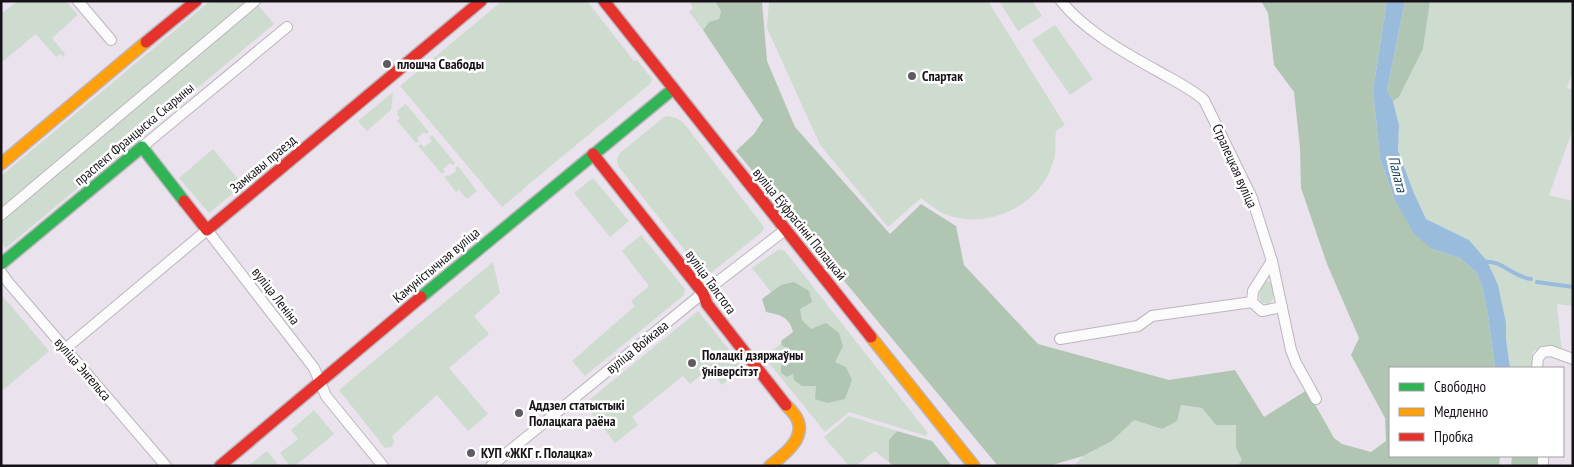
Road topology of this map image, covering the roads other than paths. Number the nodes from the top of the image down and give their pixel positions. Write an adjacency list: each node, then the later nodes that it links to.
1 (78, 1): 8 (street)
2 (196, 1): 12 (street)
3 (254, 1): 13 (street)
4 (481, 1): 14 (street, Замкавы праезд)
5 (604, 1): 9 (street, вуліца Еўфрасінні Полацкай)
6 (1061, 1): 16 (street, Стралецкая вуліца)
7 (287, 27): 10 (street, праспект Францыска Скарыны)
8 (111, 40)
9 (673, 88): 11 (street, Камуністычная вуліца); 15 (street, вуліца Еўфрасінні Полацкай)
10 (142, 147): 14 (street, вуліца Леніна); 17 (street, праспект Францыска Скарыны)
11 (593, 154): 19 (street, вуліца Талстога); 26 (street, Камуністычная вуліца)
12 (1, 164)
13 (1, 215)
14 (207, 230): 23 (street, Замкавы праезд); 26 (street, вуліца Леніна)
15 (785, 230): 19 (street, вуліца Войкава); 33 (street, вуліца Еўфрасінні Полацкай)
16 (1272, 261): 20 (street); 21 (street, Стралецкая вуліца)
17 (1, 264)
18 (1, 272): 23 (street, вуліца Энгельса)
19 (703, 293): 31 (street, вуліца Войкава); 32 (street, вуліца Талстога)
20 (1252, 302): 21 (street); 22 (street)
21 (1282, 307): 27 (street, Стралецкая вуліца)
22 (1060, 339)
23 (65, 348): 28 (street, вуліца Энгельса)
24 (1573, 359): 25 (street)
25 (1537, 367)
26 (320, 381): 29 (street, Камуністычная вуліца); 30 (street, вуліца Леніна)
27 (1316, 399)
28 (166, 466)
29 (220, 466)
30 (383, 466)
31 (491, 466)
32 (770, 466)
33 (974, 466)

